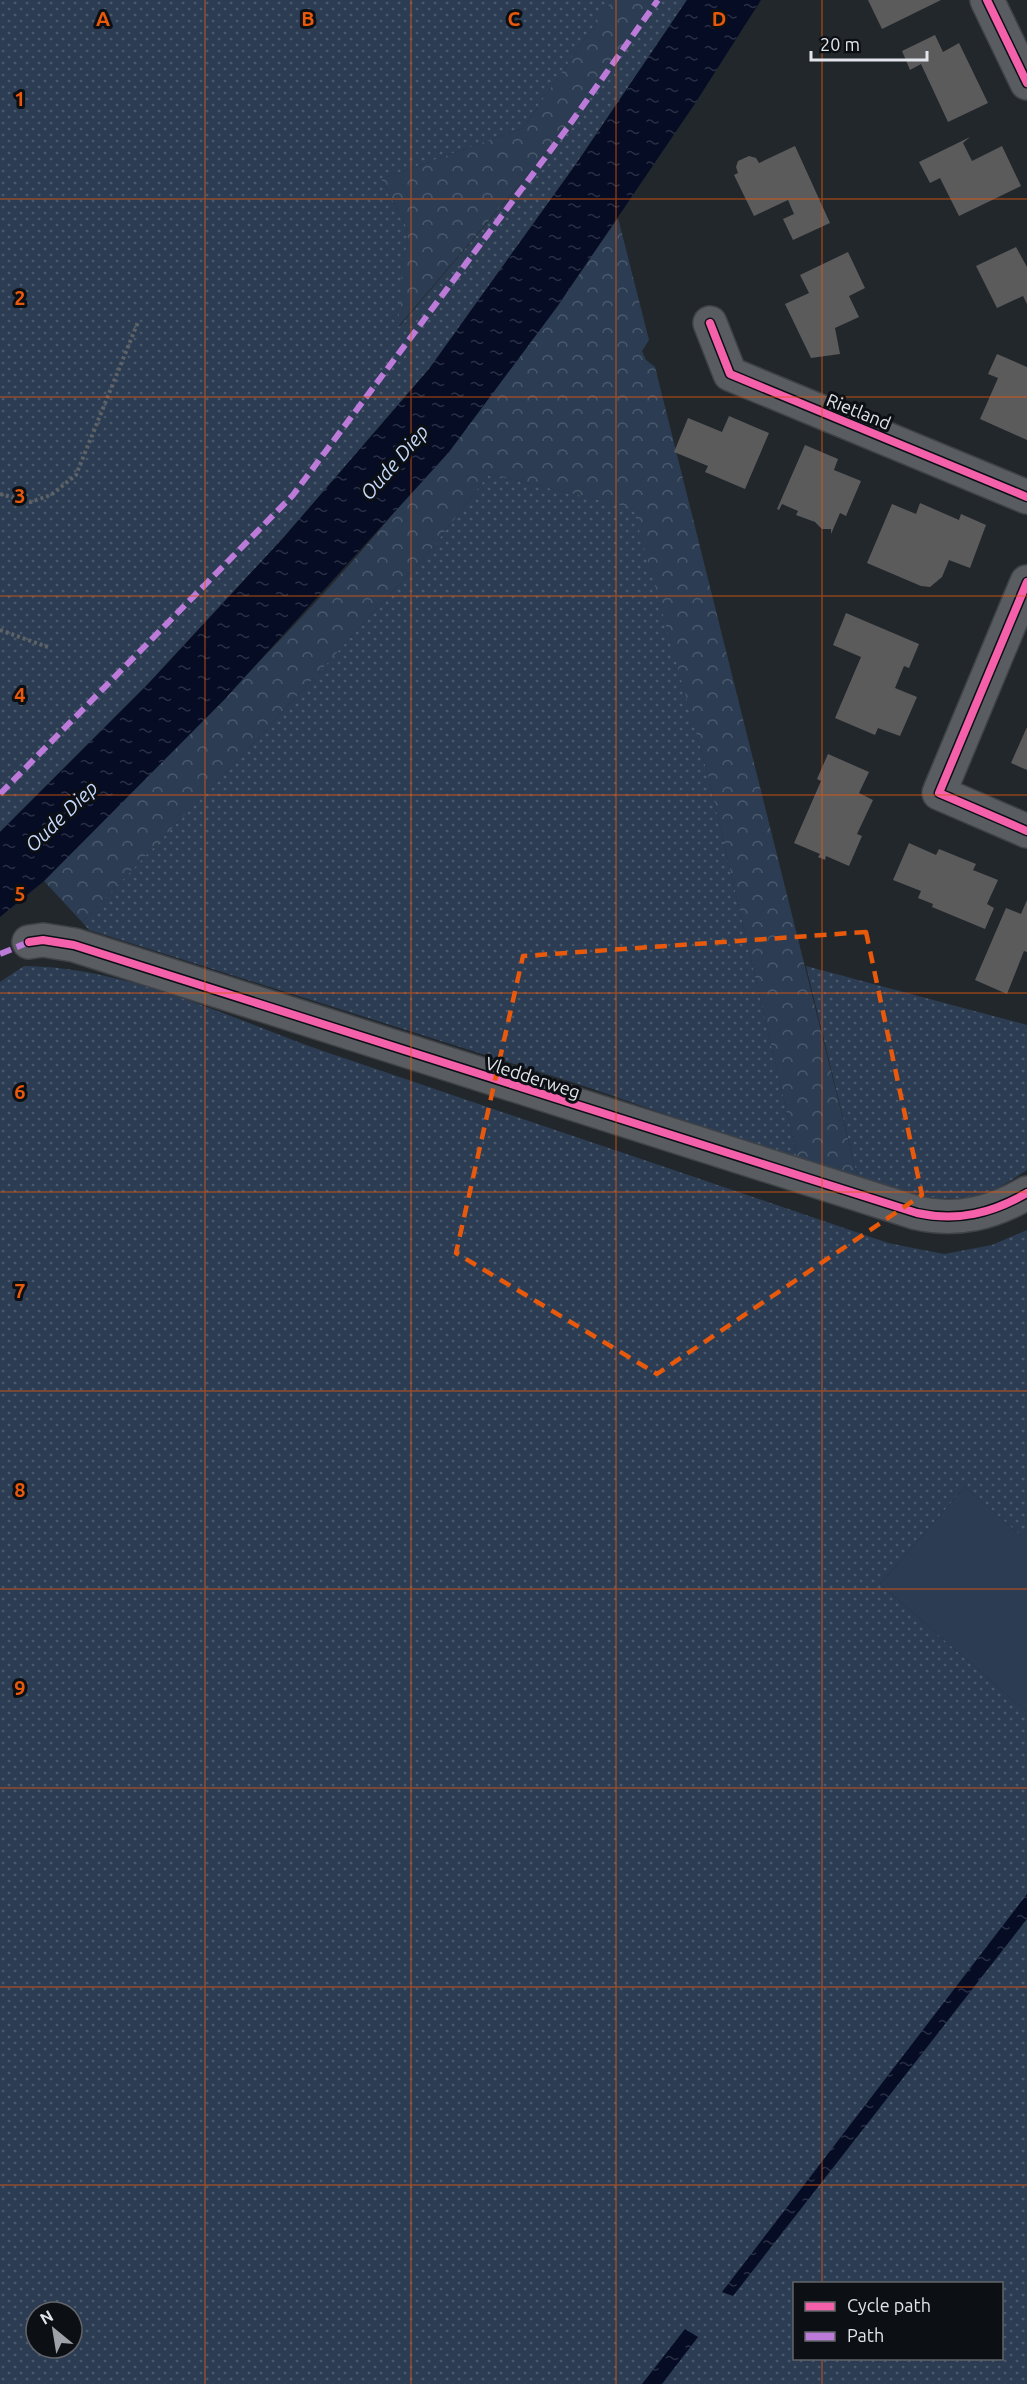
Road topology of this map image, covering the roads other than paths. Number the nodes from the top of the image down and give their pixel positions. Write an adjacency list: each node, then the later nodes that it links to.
1 (987, 0): 2 (street)
2 (1027, 83)
3 (710, 323): 4 (street, Rietland)
4 (1027, 496)
5 (1027, 582): 6 (street)
6 (1027, 831)
7 (29, 942): 8 (street, Vledderweg)
8 (1027, 1193)

